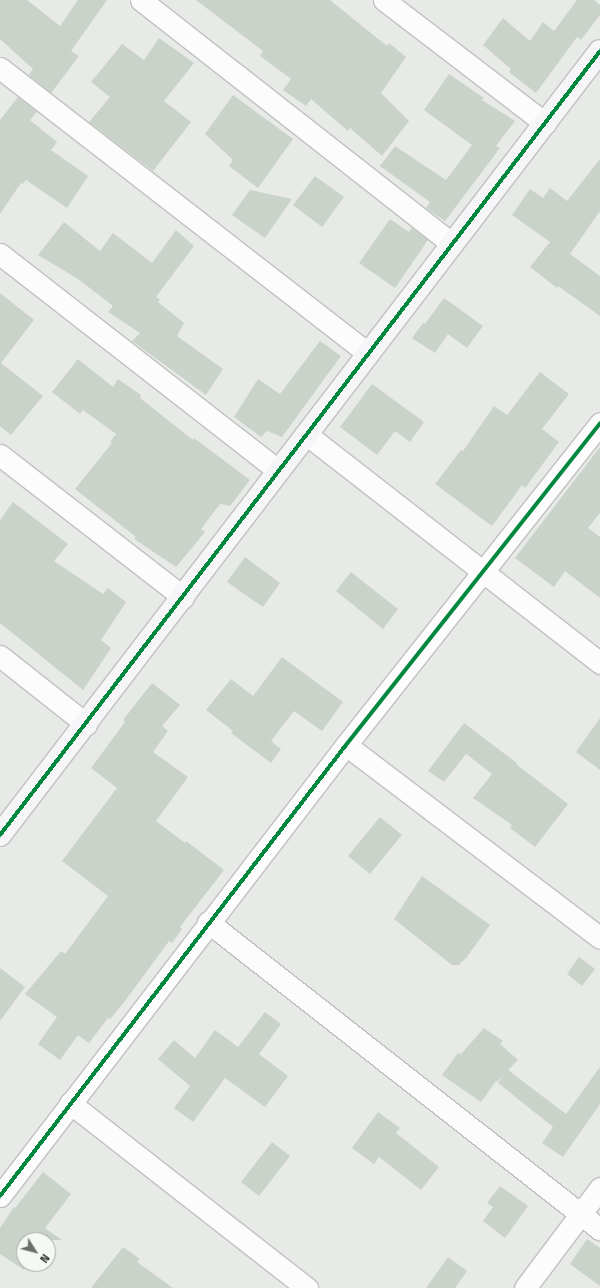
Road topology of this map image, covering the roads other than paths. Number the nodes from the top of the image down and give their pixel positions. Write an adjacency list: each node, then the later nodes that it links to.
1 (141, 0): 6 (street)
2 (384, 0): 5 (street)
3 (600, 52): 5 (street)
4 (0, 68): 8 (street)
5 (545, 123): 6 (street)
6 (451, 244): 8 (street)
7 (0, 254): 12 (street)
8 (368, 353): 10 (street)
9 (600, 423): 13 (street)
10 (306, 434): 12 (street); 13 (street)
11 (0, 455): 14 (street)
12 (279, 470): 14 (street)
13 (483, 570): 16 (street); 18 (street)
14 (183, 597): 17 (street)
15 (0, 656): 17 (street)
16 (600, 663)
17 (86, 724): 19 (street)
18 (346, 745): 20 (street); 21 (street)
19 (0, 834)
20 (208, 922): 22 (street); 25 (street)
21 (600, 938)
22 (70, 1103): 24 (street); 27 (street)
23 (600, 1188): 25 (street)
24 (0, 1196)
25 (580, 1214): 26 (street); 28 (street)
26 (600, 1229)
27 (307, 1288)
28 (525, 1288)

